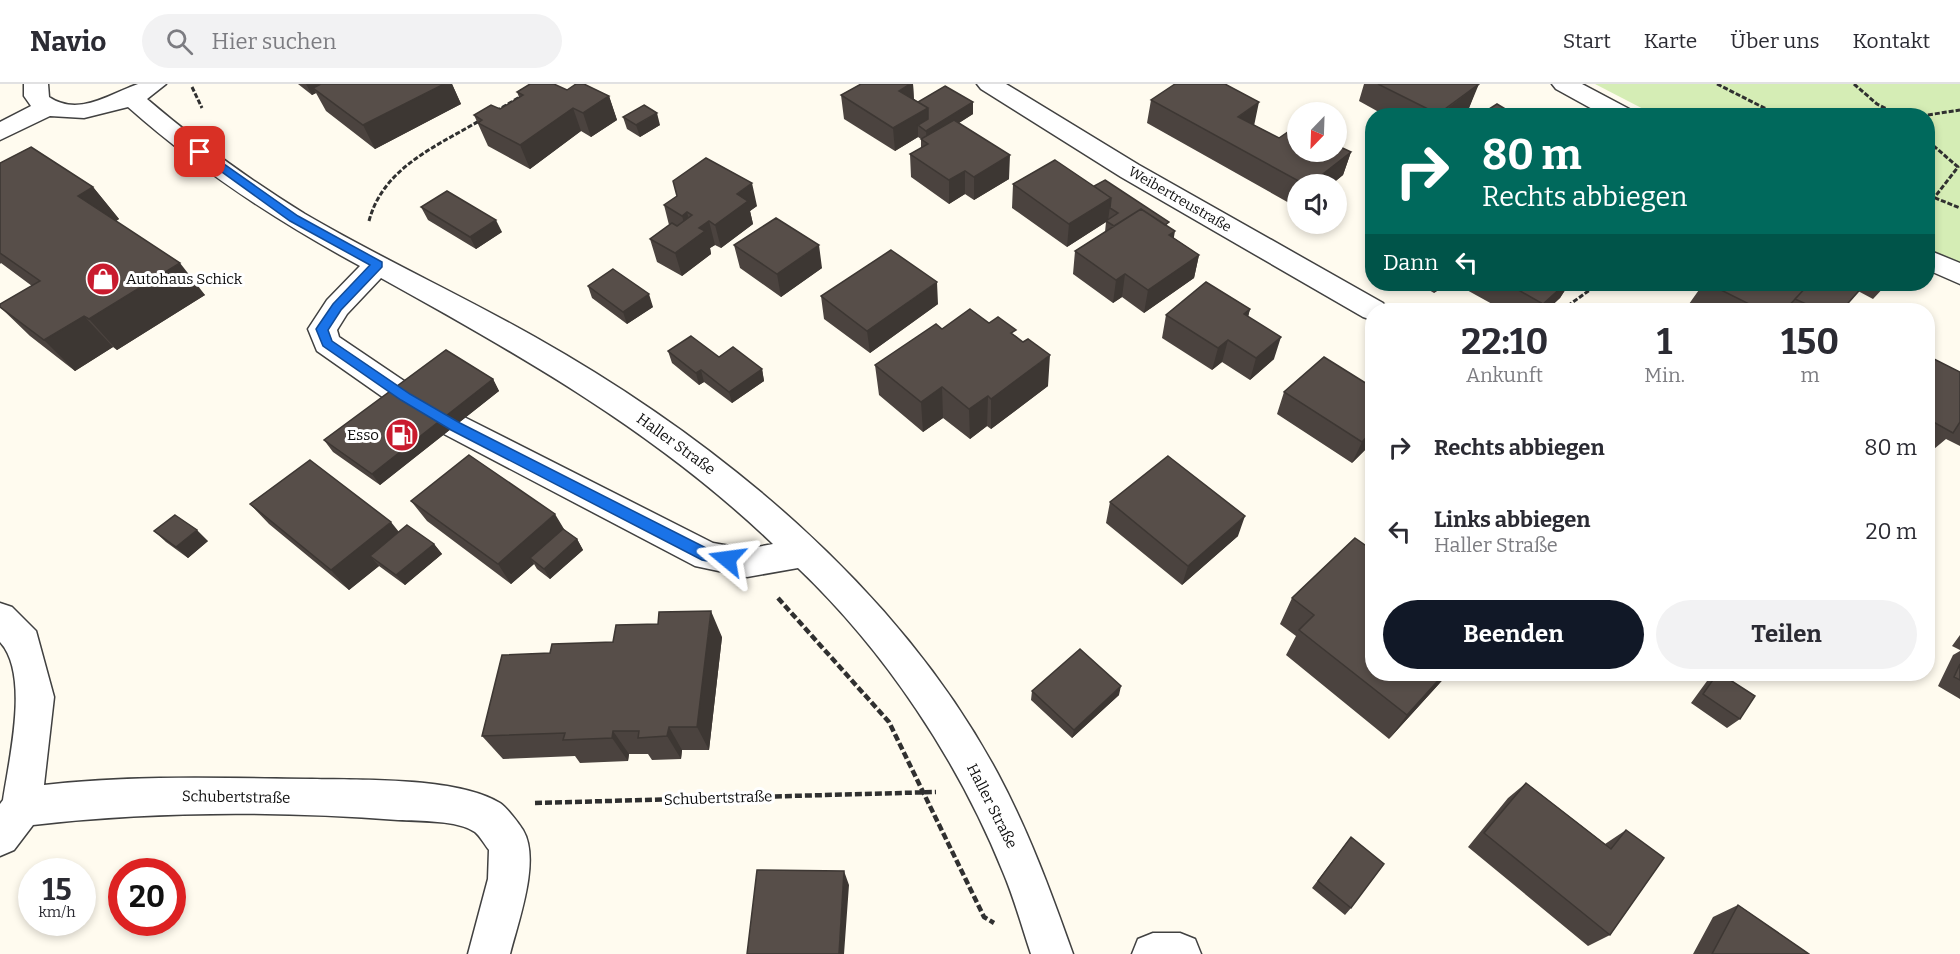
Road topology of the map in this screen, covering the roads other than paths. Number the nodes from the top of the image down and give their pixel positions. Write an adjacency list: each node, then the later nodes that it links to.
1 (36, 84): 5 (street)
2 (989, 84): 11 (street, Weibertreustraße)
3 (1564, 84): 6 (street)
4 (143, 91): 5 (street); 8 (street, Haller Straße)
5 (48, 107): 7 (street)
6 (1609, 108)
7 (0, 132)
8 (367, 258): 12 (street, Haller Straße); 12 (street)
9 (1935, 262): 10 (street)
10 (1960, 274)
11 (1365, 305)
12 (807, 552): 16 (street, Haller Straße)
13 (0, 618): 14 (street)
14 (11, 821): 15 (street, Schubertstraße)
15 (489, 954)
16 (1052, 954)
17 (1153, 954): 18 (street)
18 (1180, 954)

